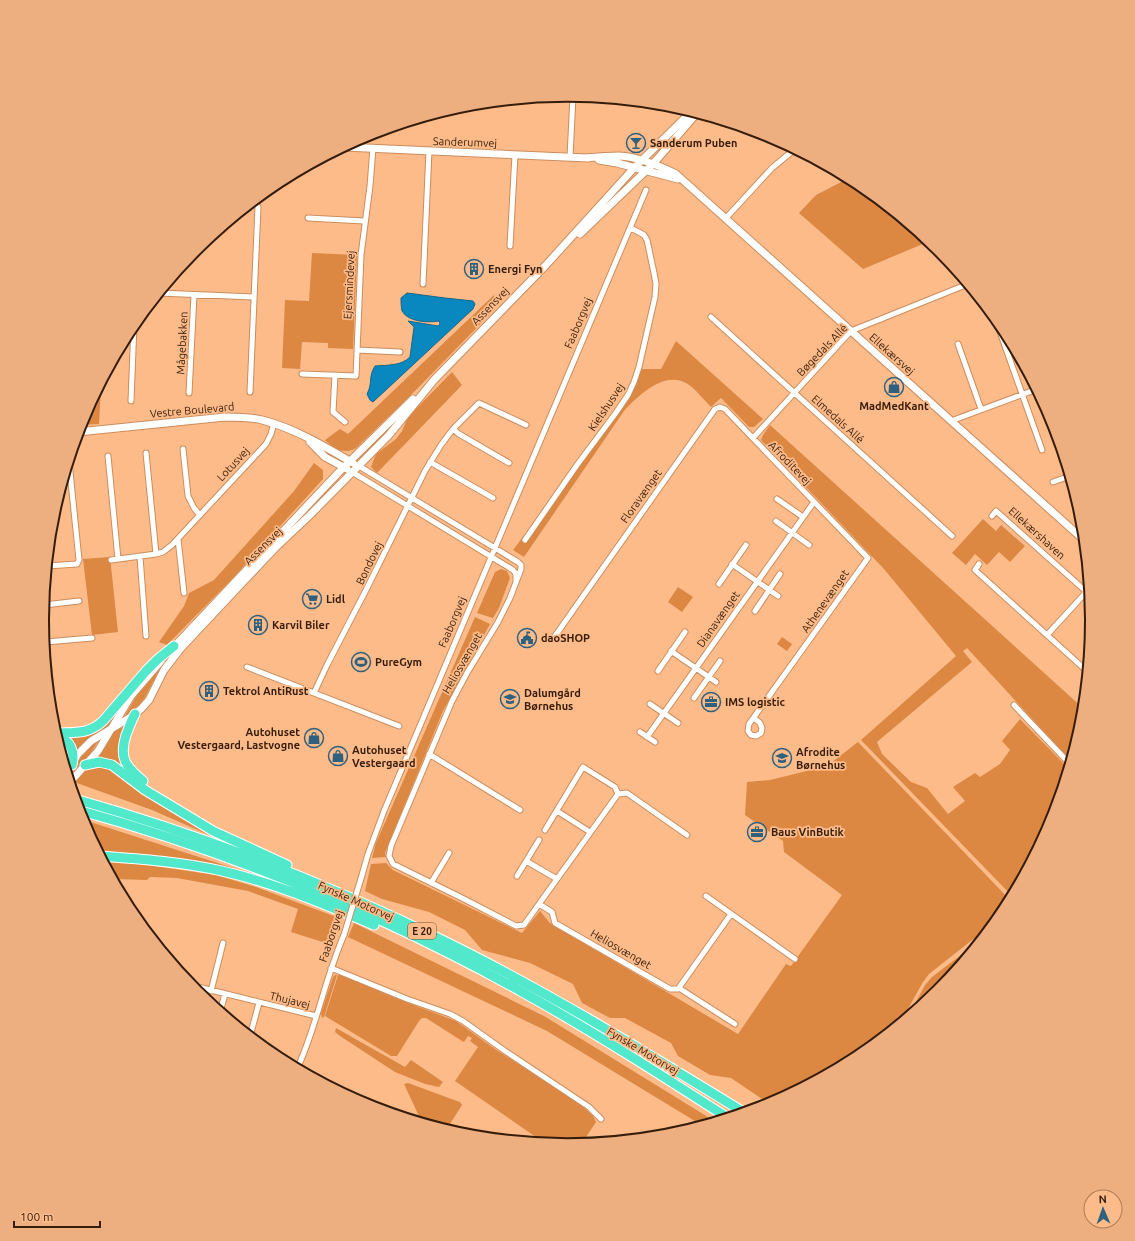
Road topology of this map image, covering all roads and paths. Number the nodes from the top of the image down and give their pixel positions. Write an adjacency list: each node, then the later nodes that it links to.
1 (573, 102): 9 (street)
2 (687, 116): 11 (main road)
3 (693, 118): 12 (main road)
4 (355, 147): 5 (main road, Sanderumvej)
5 (373, 148): 6 (main road, Sanderumvej); 20 (street, Ejersmindevej)
6 (429, 151): 8 (main road, Sanderumvej); 24 (street)
7 (791, 152): 19 (street)
8 (515, 154): 9 (main road, Sanderumvej); 22 (street)
9 (570, 157): 10 (main road, Sanderumvej)
10 (585, 158): 11 (main road, Sanderumvej); 13 (main road, Sanderumvej)
11 (642, 160): 12 (main road, Sanderumvej); 13 (main road, Assensvej)
12 (653, 164): 14 (main road, Assensvej); 15 (main road, Ellekærsvej)
13 (634, 168): 14 (main road, Sanderumvej); 23 (main road, Assensvej)
14 (646, 170): 15 (main road, Ellekærsvej); 23 (main road, Assensvej)
15 (686, 182): 19 (main road, Ellekærsvej)
16 (646, 190): 21 (street, Faaborgvej)
17 (258, 207): 28 (street)
18 (308, 218): 20 (street)
19 (726, 218): 30 (main road, Ellekærsvej)
20 (364, 221): 34 (street, Ejersmindevej)
21 (631, 228): 78 (street, Kielshusvej); 81 (street, Faaborgvej)
22 (510, 246)
23 (546, 265): 38 (main road, Assensvej)
24 (423, 284)
25 (963, 286): 30 (street, Bøgedals Allé)
26 (166, 293): 27 (street)
27 (194, 295): 28 (street); 41 (street, Mågebakken)
28 (254, 297): 40 (street)
29 (711, 317): 42 (street, Elmedals Allé)
30 (851, 331): 42 (street, Bøgedals Allé); 46 (main road, Ellekærsvej)
31 (134, 336): 44 (street)
32 (1001, 336): 43 (street)
33 (958, 344): 45 (street)
34 (357, 350): 35 (street); 37 (street, Ejersmindevej)
35 (400, 352)
36 (302, 374): 37 (street, Ejersmindevej)
37 (335, 375): 47 (street)
38 (434, 380): 60 (main road, Assensvej); 60 (main road, Assensvej)
39 (1033, 390): 43 (street)
40 (250, 392)
41 (189, 393)
42 (795, 393): 53 (street, Bøgedals Allé); 75 (street, Elmedals Allé)
43 (1022, 394): 45 (street); 55 (street)
44 (131, 401)
45 (981, 409): 46 (street)
46 (951, 421): 76 (main road, Ellekærsvej)
47 (345, 422)
48 (274, 423): 51 (main road, Vestre Boulevard); 52 (main road, Vestre Boulevard); 70 (street, Lotusvej)
49 (526, 425): 50 (street)
50 (453, 429): 58 (street); 59 (street)
51 (85, 431)
52 (304, 436): 60 (main road, Vestre Boulevard); 61 (main road, Vestre Boulevard)
53 (753, 438): 68 (street, Afroditevej); 105 (street, Floravænget)
54 (183, 449): 70 (street)
55 (1042, 450)
56 (146, 453): 82 (street)
57 (108, 456): 85 (street)
58 (430, 462): 65 (street); 66 (street)
59 (509, 463)
60 (354, 464): 61 (main road, Assensvej); 61 (main road, Assensvej); 66 (street, Vestre Boulevard)
61 (348, 470): 69 (street, Vestre Boulevard); 108 (main road, Assensvej); 122 (main road, Assensvej)
62 (70, 475): 89 (street)
63 (1065, 478): 64 (street)
64 (1053, 482)
65 (493, 498)
66 (411, 499): 69 (street); 81 (street, Vestre Boulevard)
67 (777, 499): 72 (street)
68 (814, 502): 72 (street, Dianavænget); 123 (street, Athenevænget)
69 (408, 505): 83 (street, Vestre Boulevard); 117 (street, Bondovej)
70 (200, 515): 77 (street, Lotusvej)
71 (992, 516): 94 (street, Ellekærshaven)
72 (803, 517): 74 (street, Dianavænget)
73 (776, 522): 74 (street)
74 (792, 533): 80 (street); 91 (street, Dianavænget)
75 (952, 536)
76 (1079, 536)
77 (178, 539): 82 (street, Lotusvej); 96 (street)
78 (525, 540)
79 (746, 545): 87 (street, Dianavænget)
80 (809, 545)
81 (495, 548): 83 (street, Faaborgvej); 92 (street, Heliosvænget)
82 (156, 554): 84 (street, Lotusvej)
83 (492, 556): 92 (street); 163 (street, Faaborgvej, bridge)
84 (140, 557): 85 (street, Lotusvej); 104 (street)
85 (118, 559): 86 (street, Lotusvej)
86 (111, 560)
87 (732, 564): 91 (street); 93 (street, Dianavænget)
88 (979, 564): 103 (street)
89 (52, 566)
90 (780, 574): 95 (street)
91 (757, 582): 95 (street); 112 (street, Dianavænget)
92 (516, 584): 132 (street, Heliosvænget)
93 (719, 584)
94 (1085, 589)
95 (770, 590): 97 (street); 101 (street)
96 (184, 593)
97 (778, 596)
98 (1085, 596): 103 (street, Ellekærshaven)
99 (79, 601): 100 (street)
100 (49, 604)
101 (755, 611)
102 (685, 632): 109 (street, Dianavænget)
103 (1047, 635): 113 (street)
104 (146, 636)
105 (554, 636)
106 (92, 638): 107 (street)
107 (50, 642)
108 (174, 646): 126 (main road, Assensvej); 128 (highway)
109 (672, 651): 112 (street); 114 (street, Dianavænget)
110 (720, 661): 115 (street)
111 (247, 667): 117 (street)
112 (696, 668): 115 (street); 121 (street, Dianavænget)
113 (1084, 668)
114 (658, 671)
115 (709, 677): 116 (street); 118 (street)
116 (716, 682)
117 (314, 693): 125 (street)
118 (694, 698)
119 (650, 704): 121 (street)
120 (1014, 705): 133 (street)
121 (664, 713): 124 (street); 129 (street, Dianavænget)
122 (135, 714): 126 (main road, Assensvej); 140 (highway)
123 (754, 718)
124 (678, 723)
125 (399, 726)
126 (111, 729): 135 (main road, Assensvej); 136 (main road, Assensvej)
127 (640, 732): 129 (street)
128 (62, 734)
129 (647, 737): 131 (street)
130 (63, 739): 134 (highway)
131 (655, 742)
132 (429, 754): 141 (street); 155 (street, Heliosvænget)
133 (1066, 760)
134 (70, 765)
135 (85, 765): 137 (main road, Assensvej); 140 (highway)
136 (70, 766)
137 (74, 777)
138 (618, 794): 142 (street); 145 (street, Heliosvænget); 146 (street)
139 (82, 801): 156 (highway, Fynske Motorvej / E 20)
140 (178, 810): 156 (highway)
141 (520, 810)
142 (557, 811): 144 (street); 145 (street)
143 (86, 812): 161 (highway, Fynske Motorvej / E 20)
144 (545, 830)
145 (590, 832): 154 (street, Heliosvænget)
146 (687, 835)
147 (539, 840): 152 (street)
148 (449, 853): 155 (street)
149 (105, 856): 151 (highway)
150 (107, 859): 151 (highway)
151 (147, 860): 161 (highway)
152 (526, 861): 153 (street); 154 (street)
153 (517, 876)
154 (557, 879): 158 (street, Heliosvænget)
155 (431, 883): 158 (street, Heliosvænget)
156 (343, 894): 174 (highway, Fynske Motorvej / E 20)
157 (706, 896): 159 (street)
158 (539, 904): 164 (street, Heliosvænget)
159 (731, 914): 162 (street); 164 (street)
160 (223, 943): 166 (street)
161 (450, 954): 175 (highway, Fynske Motorvej / E 20)
162 (795, 959)
163 (331, 968): 170 (street, Faaborgvej); 176 (street)
164 (679, 988): 171 (street, Heliosvænget)
165 (203, 989): 166 (street, Thujavej)
166 (211, 991): 167 (street, Thujavej)
167 (225, 994): 168 (street, Thujavej); 169 (street)
168 (259, 1002): 170 (street, Thujavej); 172 (street, Thujavej)
169 (222, 1006)
170 (316, 1016): 173 (street, Faaborgvej)
171 (735, 1024)
172 (251, 1031)
173 (299, 1065)
174 (739, 1109)
175 (723, 1115)
176 (601, 1119)

